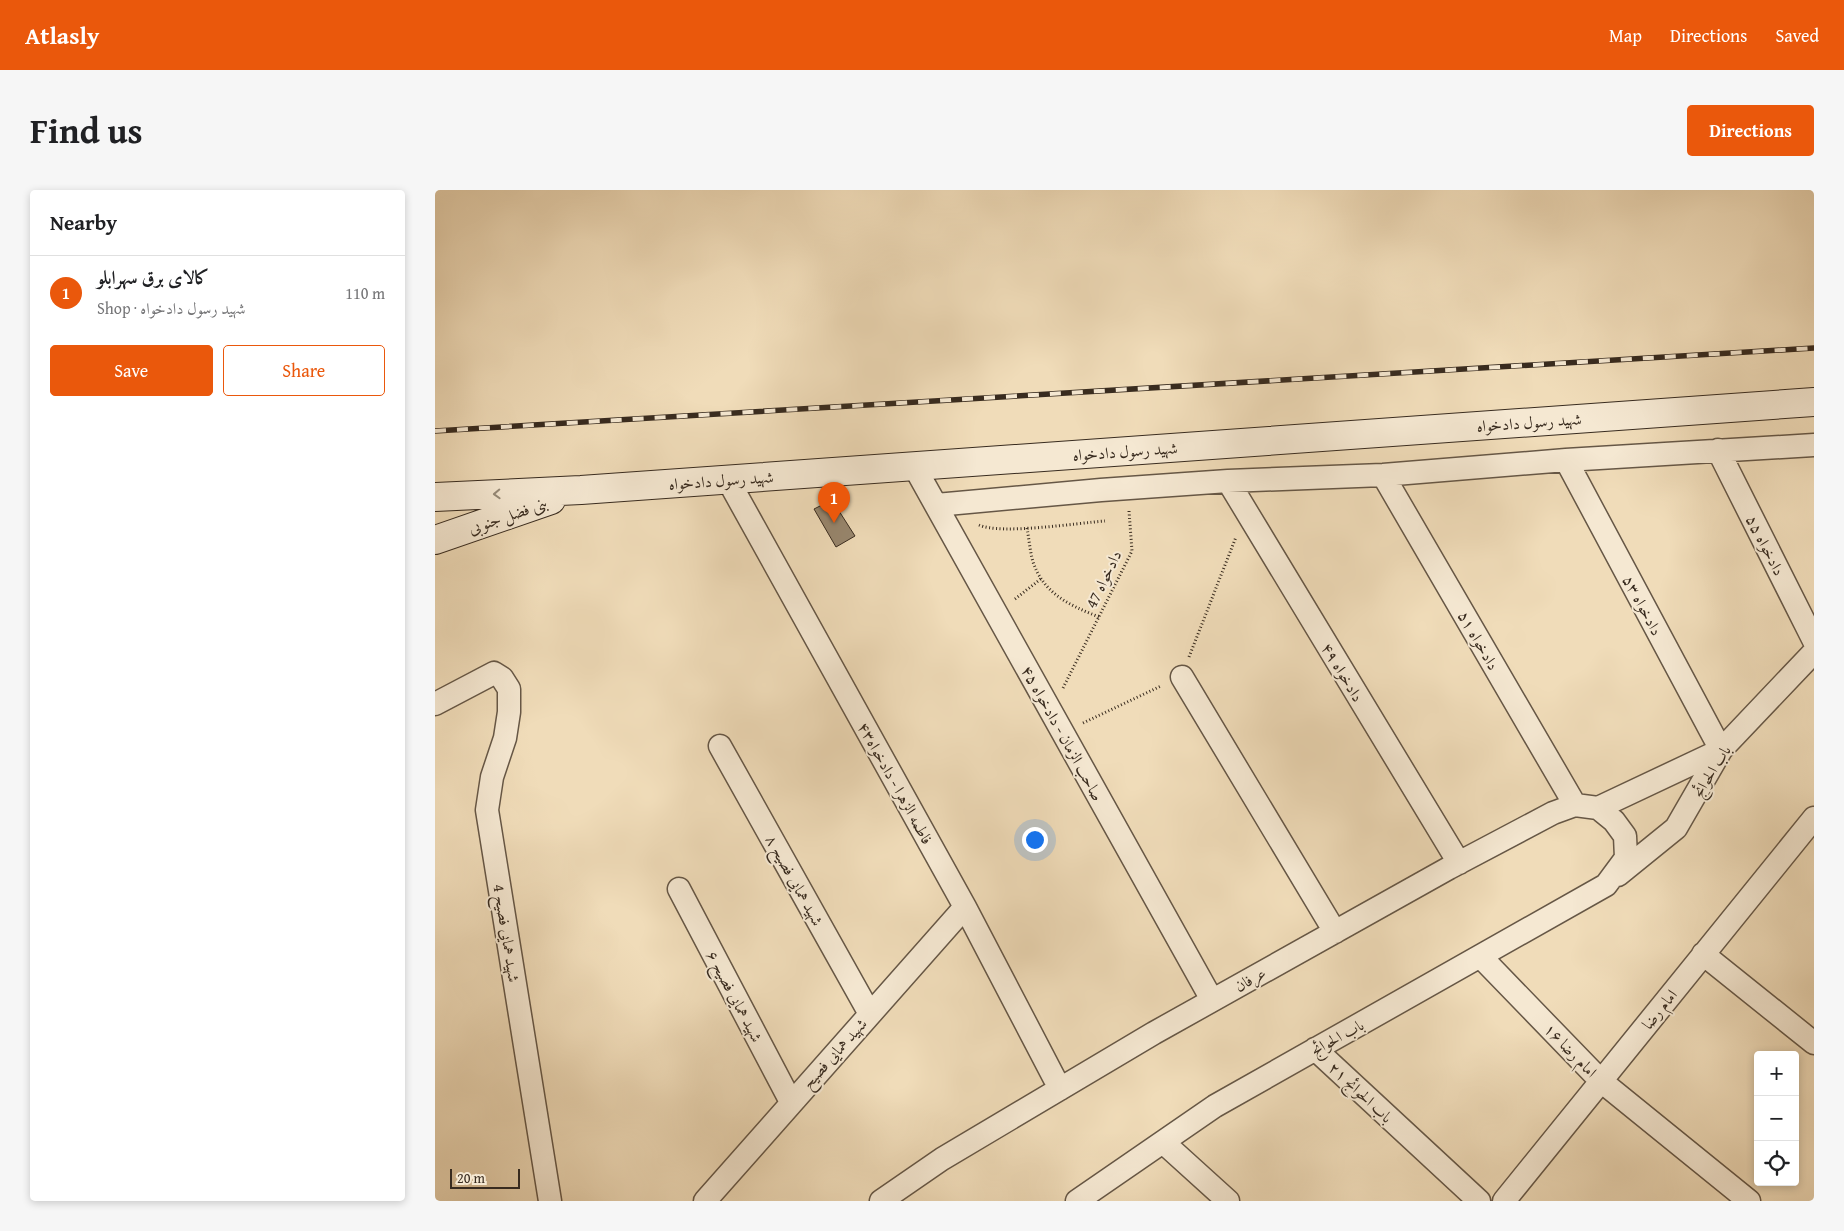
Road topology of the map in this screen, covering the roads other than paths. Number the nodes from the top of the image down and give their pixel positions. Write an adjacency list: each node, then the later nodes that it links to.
1 (1814, 402): 5 (street, شهید رسول دادخواه)
2 (1814, 445): 3 (street)
3 (1718, 450): 4 (street); 13 (street, دادخواه ۵۵)
4 (1565, 460): 6 (street); 18 (street, دادخواه ۵۳)
5 (914, 466): 7 (street, شهید رسول دادخواه); 11 (street, صاحب الزمان - دادخواه ۴۵)
6 (1383, 475): 8 (street); 19 (street, دادخواه ۵۱)
7 (728, 480): 9 (street, شهید رسول دادخواه); 25 (street, فاطمه الزهرا - دادخواه۴۳)
8 (1228, 481): 11 (street); 22 (street, دادخواه ۴۹)
9 (581, 490): 10 (street, شهید رسول دادخواه, one-way to 10); 12 (street, بنی فضل جنوبی)
10 (435, 496)
11 (935, 505): 29 (street, صاحب الزمان - دادخواه ۴۵)
12 (435, 540)
13 (1814, 641)
14 (1814, 652): 18 (street, باب الحوائج)
15 (1182, 677): 26 (street)
16 (435, 704): 37 (street, شهید همایی فصیح 4)
17 (720, 746): 30 (street, شهید همایی فصیح ۸)
18 (1721, 750): 20 (street); 23 (street, باب الحوائج)
19 (1575, 805): 20 (street); 22 (street, عرفان)
20 (1597, 808): 23 (street, باب الحوائج)
21 (1814, 818): 27 (street, امام رضا)
22 (1459, 863): 26 (street, عرفان)
23 (1606, 885): 28 (street, باب الحوائج)
24 (679, 889): 35 (street, شهید همایی فصیح ۶)
25 (965, 907): 30 (street, شهید همایی فصیح); 34 (street, فاطمه الزهرا - دادخواه۴۳)
26 (1335, 932): 29 (street, عرفان)
27 (1703, 954): 31 (street); 33 (street, امام رضا)
28 (1481, 957): 32 (street, باب الحوائج); 33 (street, امام رضا ۱۶)
29 (1212, 1000): 34 (street, عرفان)
30 (869, 1014): 35 (street, شهید همایی فصیح)
31 (1814, 1043)
32 (1315, 1049): 36 (street, باب الحوائج); 42 (street, باب الحوائج ۲۱)
33 (1601, 1081): 43 (street, امام رضا); 44 (street, امام رضا ۱۶)
34 (1060, 1089): 39 (street, عرفان)
35 (791, 1102): 38 (street, شهید همایی فصیح)
36 (1164, 1143): 40 (street, باب الحوائج); 41 (street)
37 (550, 1201)
38 (705, 1201)
39 (881, 1201)
40 (1077, 1201)
41 (1228, 1201)
42 (1479, 1201)
43 (1504, 1201)
44 (1749, 1201)

